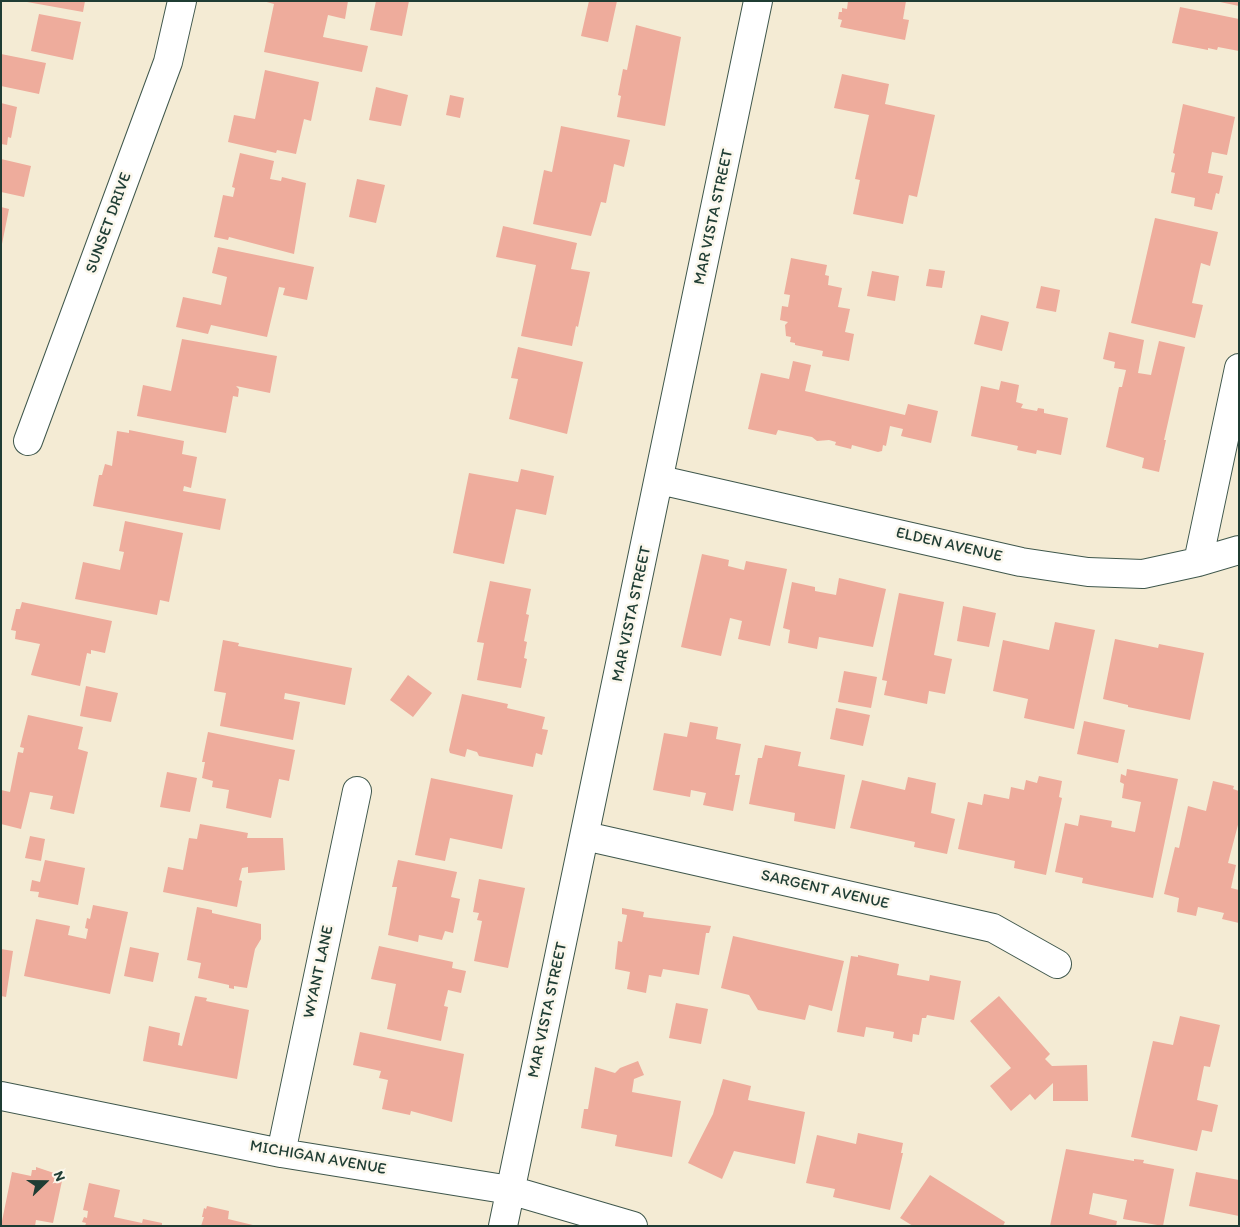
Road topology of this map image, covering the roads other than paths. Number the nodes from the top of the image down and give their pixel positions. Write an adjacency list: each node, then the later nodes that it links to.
1 (182, 1): 4 (street, SUNSET DRIVE)
2 (758, 1): 5 (street, MAR VISTA STREET)
3 (1239, 368): 7 (street)
4 (28, 441)
5 (660, 480): 7 (street, ELDEN AVENUE); 9 (street, MAR VISTA STREET)
6 (1239, 550): 7 (street, ELDEN AVENUE)
7 (1198, 562)
8 (357, 790): 12 (street, WYANT LANE)
9 (585, 836): 10 (street, SARGENT AVENUE); 13 (street, MAR VISTA STREET)
10 (1057, 964)
11 (1, 1096): 12 (street, MICHIGAN AVENUE)
12 (281, 1153): 13 (street, MICHIGAN AVENUE)
13 (510, 1190): 14 (street, MAR VISTA STREET); 15 (street, MICHIGAN AVENUE)
14 (503, 1226)
15 (633, 1226)

